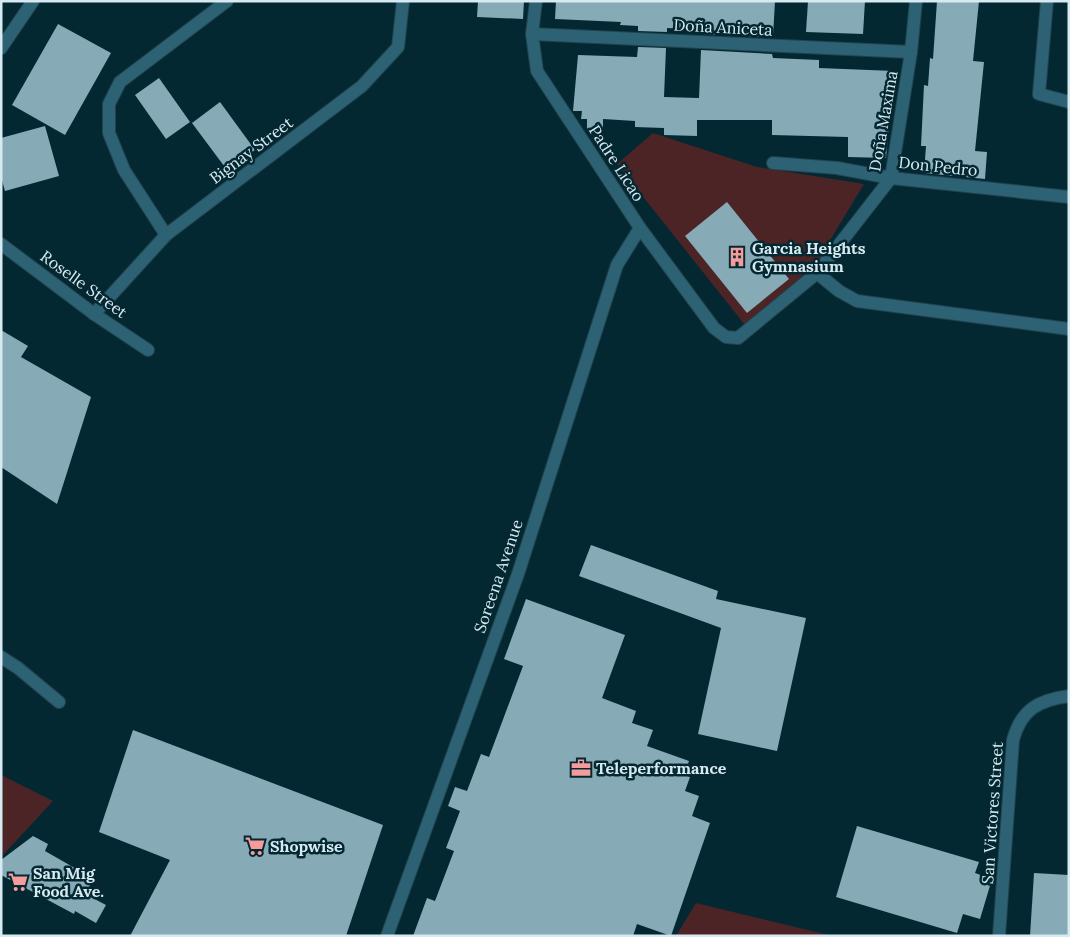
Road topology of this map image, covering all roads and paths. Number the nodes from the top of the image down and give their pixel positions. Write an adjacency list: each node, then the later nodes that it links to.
1 (33, 1): 8 (street)
2 (227, 1): 15 (street)
3 (403, 1): 15 (street, Bignay Street)
4 (536, 1): 7 (street, Padre Licao)
5 (916, 1): 9 (street, Doña Maxima)
6 (1047, 1): 10 (street)
7 (532, 34): 9 (street, Doña Aniceta); 14 (street, Padre Licao)
8 (1, 48)
9 (912, 52): 12 (street, Doña Maxima)
10 (1069, 102)
11 (773, 163): 12 (street, Don Pedro)
12 (891, 178): 13 (street, Don Pedro); 17 (street, Doña Maxima)
13 (1069, 197)
14 (640, 228): 19 (street, Padre Licao); 25 (street, Soreena Avenue)
15 (166, 235): 18 (street, Bignay Street)
16 (1, 244): 18 (street, Roselle Street)
17 (817, 273): 19 (street, Doña Maxima); 20 (street)
18 (94, 314): 21 (street, Roselle Street)
19 (714, 328)
20 (1069, 329)
21 (148, 350)
22 (1, 657): 24 (street)
23 (1069, 696): 26 (street, San Victores Street)
24 (59, 702)
25 (387, 936)
26 (999, 936)

